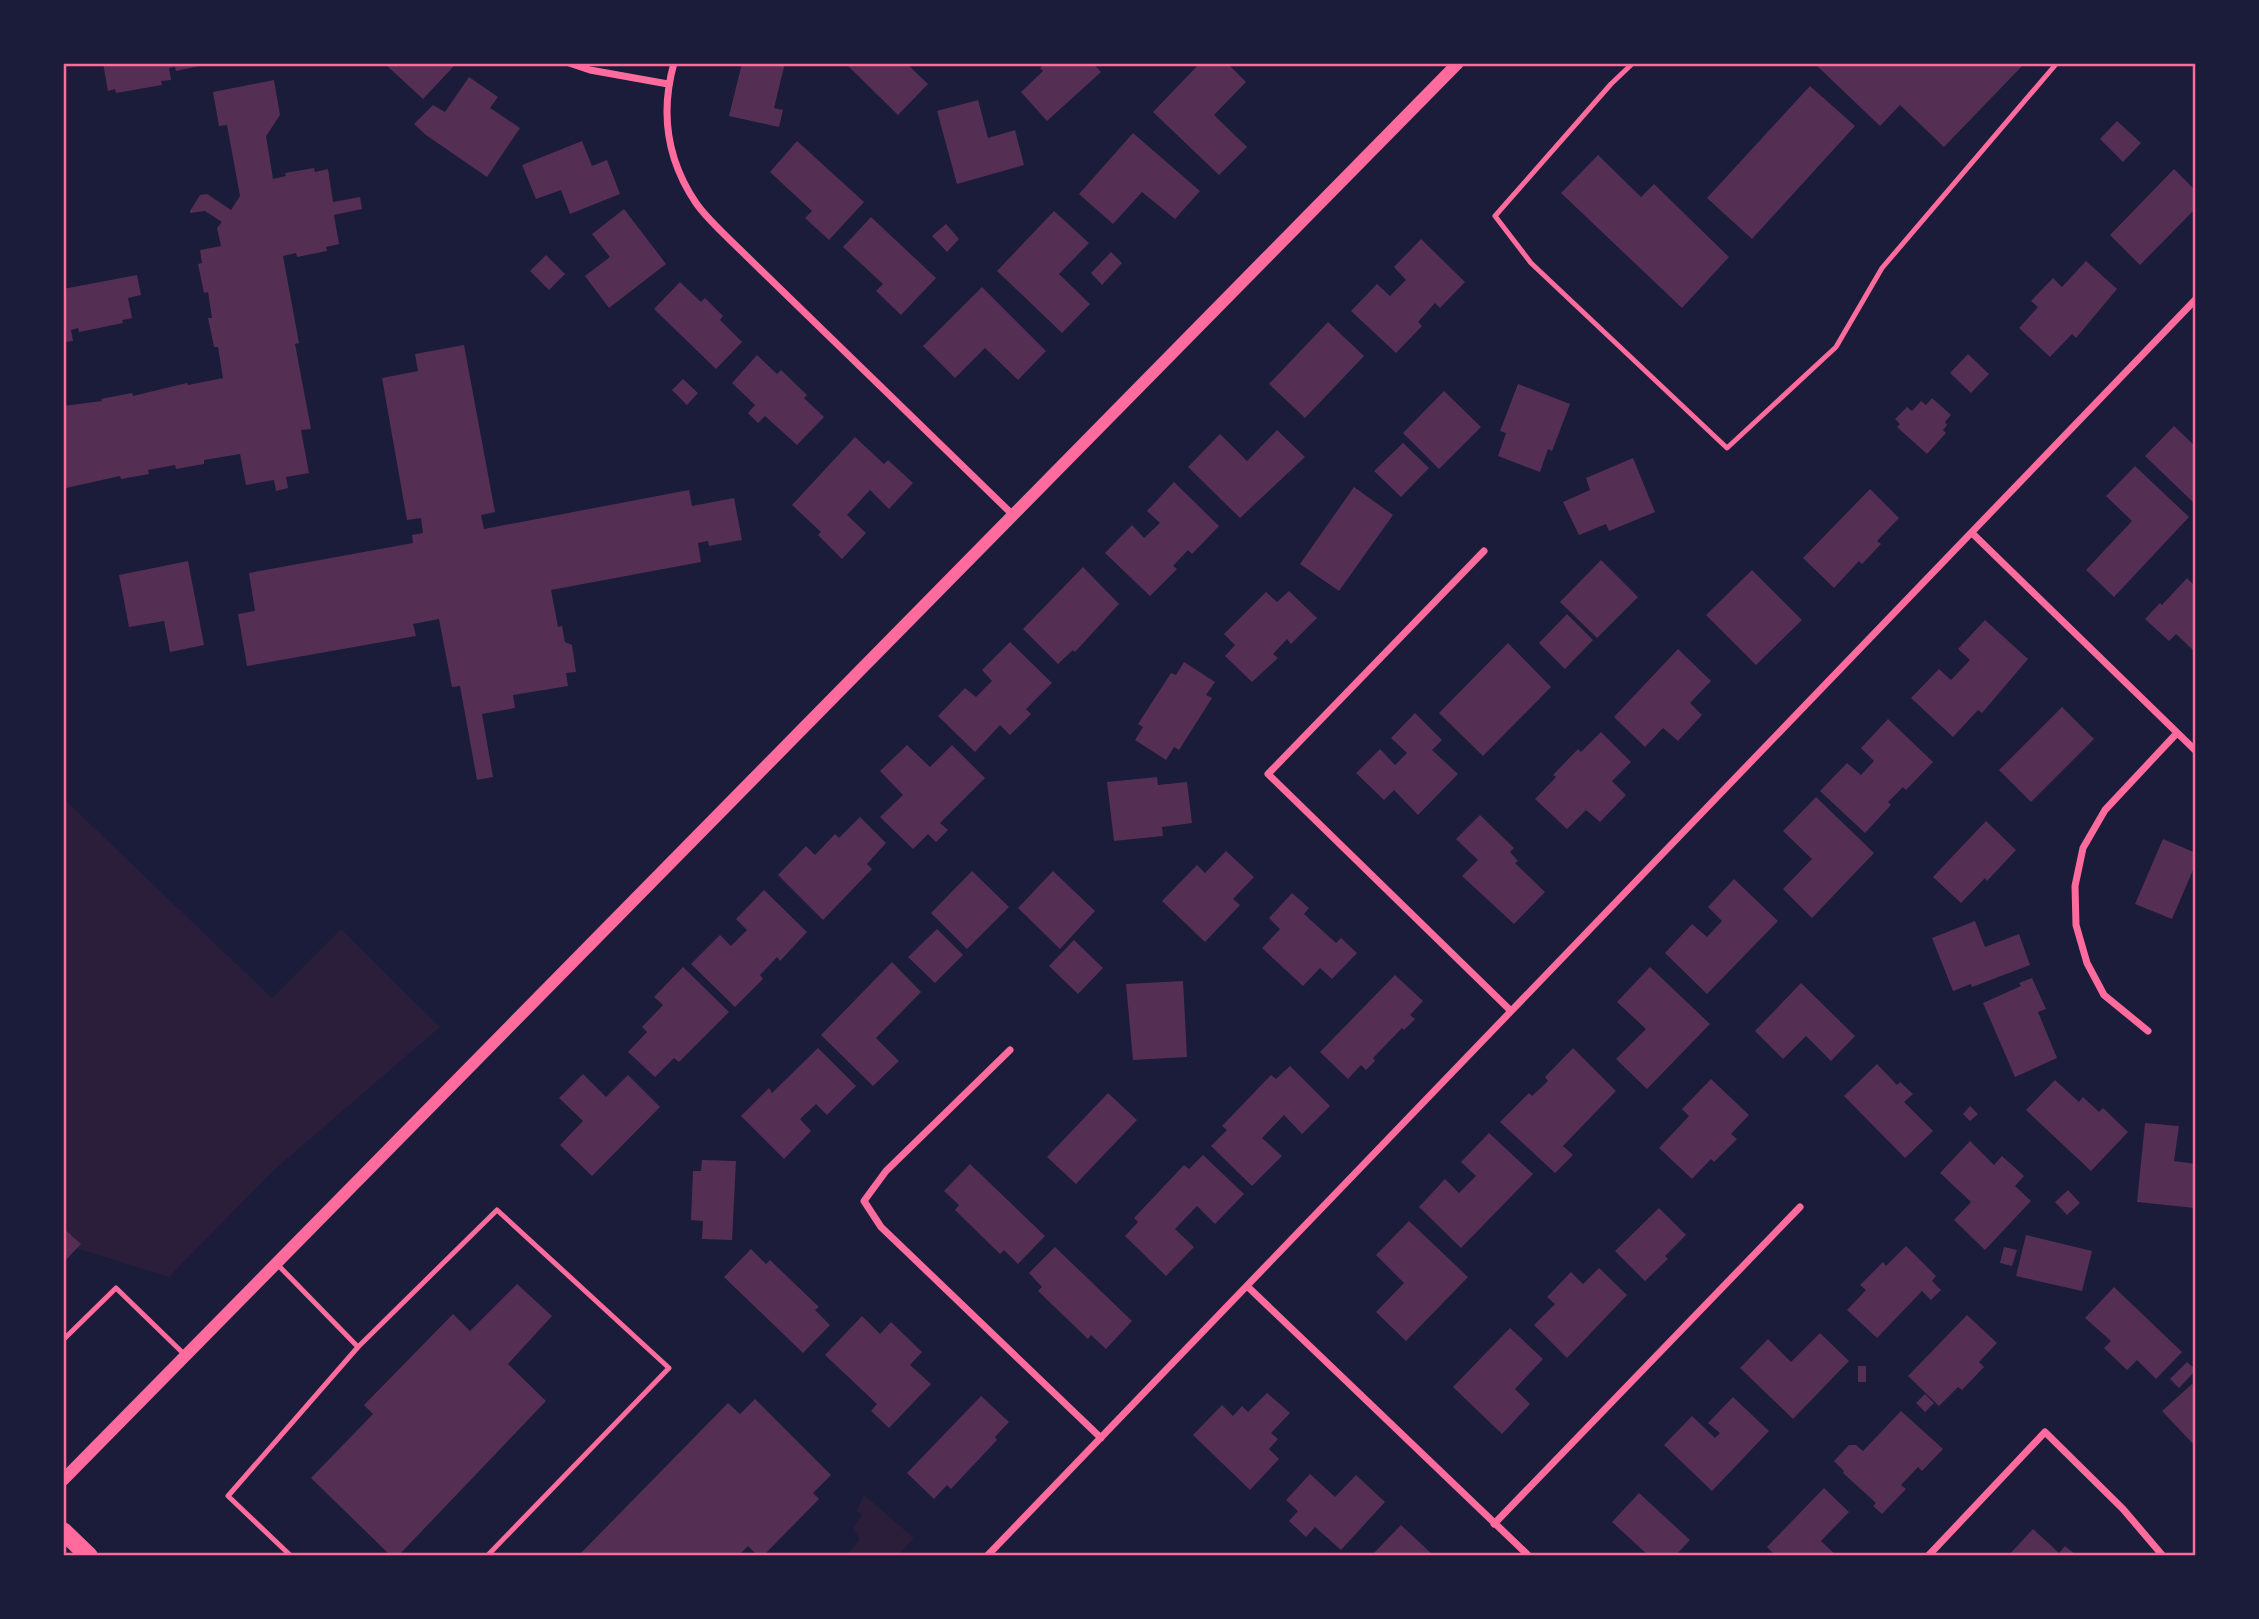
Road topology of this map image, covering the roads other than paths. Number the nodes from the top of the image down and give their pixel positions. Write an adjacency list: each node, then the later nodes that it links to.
1 (569, 63): 6 (street)
2 (674, 63): 6 (street)
3 (1458, 63): 8 (street)
4 (1633, 63): 5 (lane)
5 (2057, 63)
6 (668, 85): 8 (street)
7 (2196, 299): 9 (street)
8 (1013, 516): 17 (street)
9 (1972, 533): 11 (street); 13 (street)
10 (1484, 551): 13 (street)
11 (2177, 733): 12 (street); 14 (street)
12 (2196, 751)
13 (1511, 1012): 18 (street)
14 (2148, 1031)
15 (1010, 1050): 22 (street)
16 (1800, 1207): 24 (street)
17 (276, 1263): 20 (lane); 21 (street)
18 (1247, 1286): 22 (street); 24 (street)
19 (63, 1340): 21 (lane)
20 (358, 1347): 27 (lane); 28 (lane)
21 (185, 1355): 23 (street)
22 (1101, 1438): 29 (street)
23 (63, 1480)
24 (1494, 1524): 30 (street)
25 (63, 1531): 26 (main road)
26 (89, 1556)
27 (291, 1556)
28 (487, 1556)
29 (987, 1556)
30 (1529, 1556)
31 (1928, 1556): 32 (street)
32 (2163, 1556)

